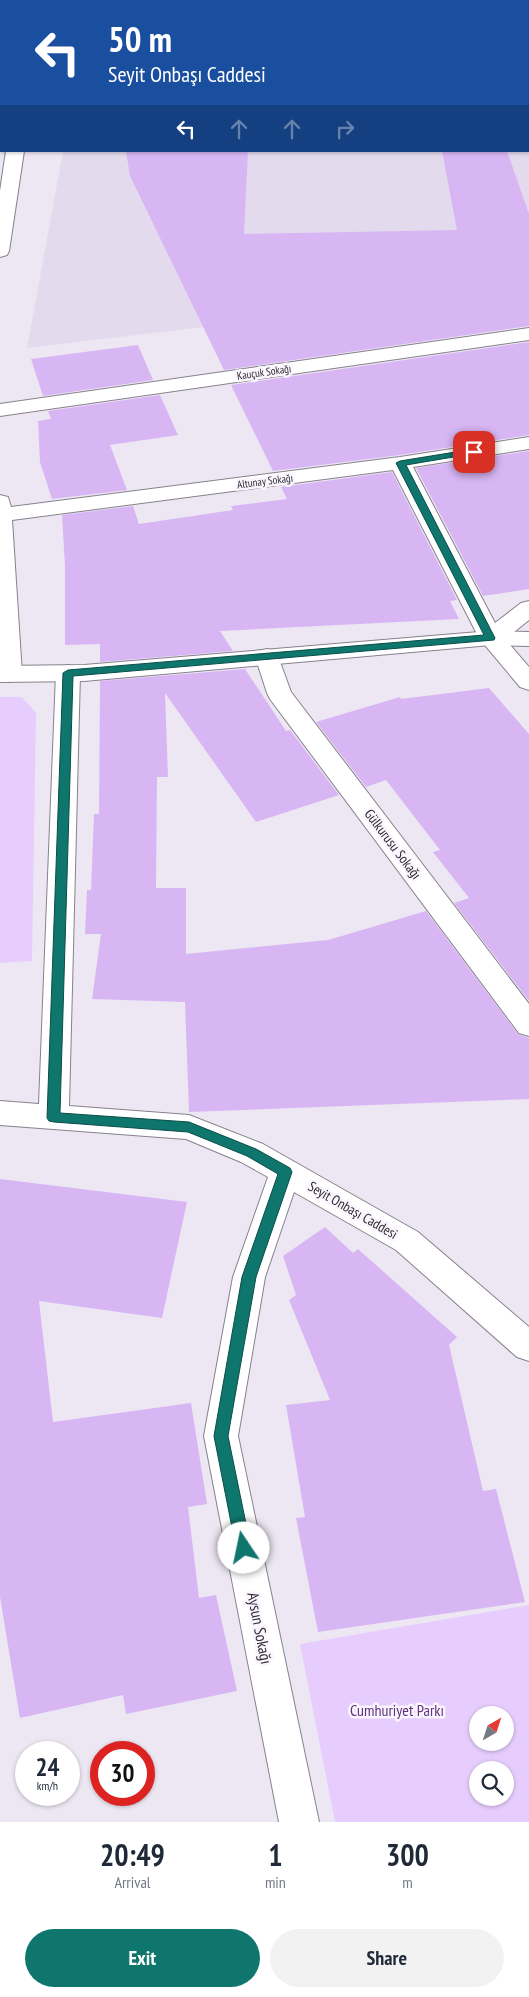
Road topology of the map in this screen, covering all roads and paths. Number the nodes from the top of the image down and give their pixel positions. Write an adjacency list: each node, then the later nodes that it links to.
1 (15, 152): 2 (street)
2 (0, 251)
3 (529, 334): 4 (street, Kauçuk Sokağı)
4 (0, 410)
5 (529, 443): 6 (street, Altunay Sokağı)
6 (400, 463): 7 (street, Altunay Sokağı); 9 (street)
7 (1, 509): 13 (street)
8 (529, 608): 9 (street)
9 (490, 638): 10 (street); 11 (street); 14 (street)
10 (529, 639)
11 (268, 656): 12 (street); 15 (street, Gülkurusu Sokağı)
12 (68, 673): 13 (street); 17 (street)
13 (5, 674)
14 (529, 682)
15 (529, 1025)
16 (0, 1114): 17 (street, Seyit Onbaşı Caddesi)
17 (54, 1118): 18 (street, Seyit Onbaşı Caddesi)
18 (285, 1172): 19 (street, Seyit Onbaşı Caddesi); 20 (street, Aysun Sokağı)
19 (529, 1347)
20 (299, 1822)

